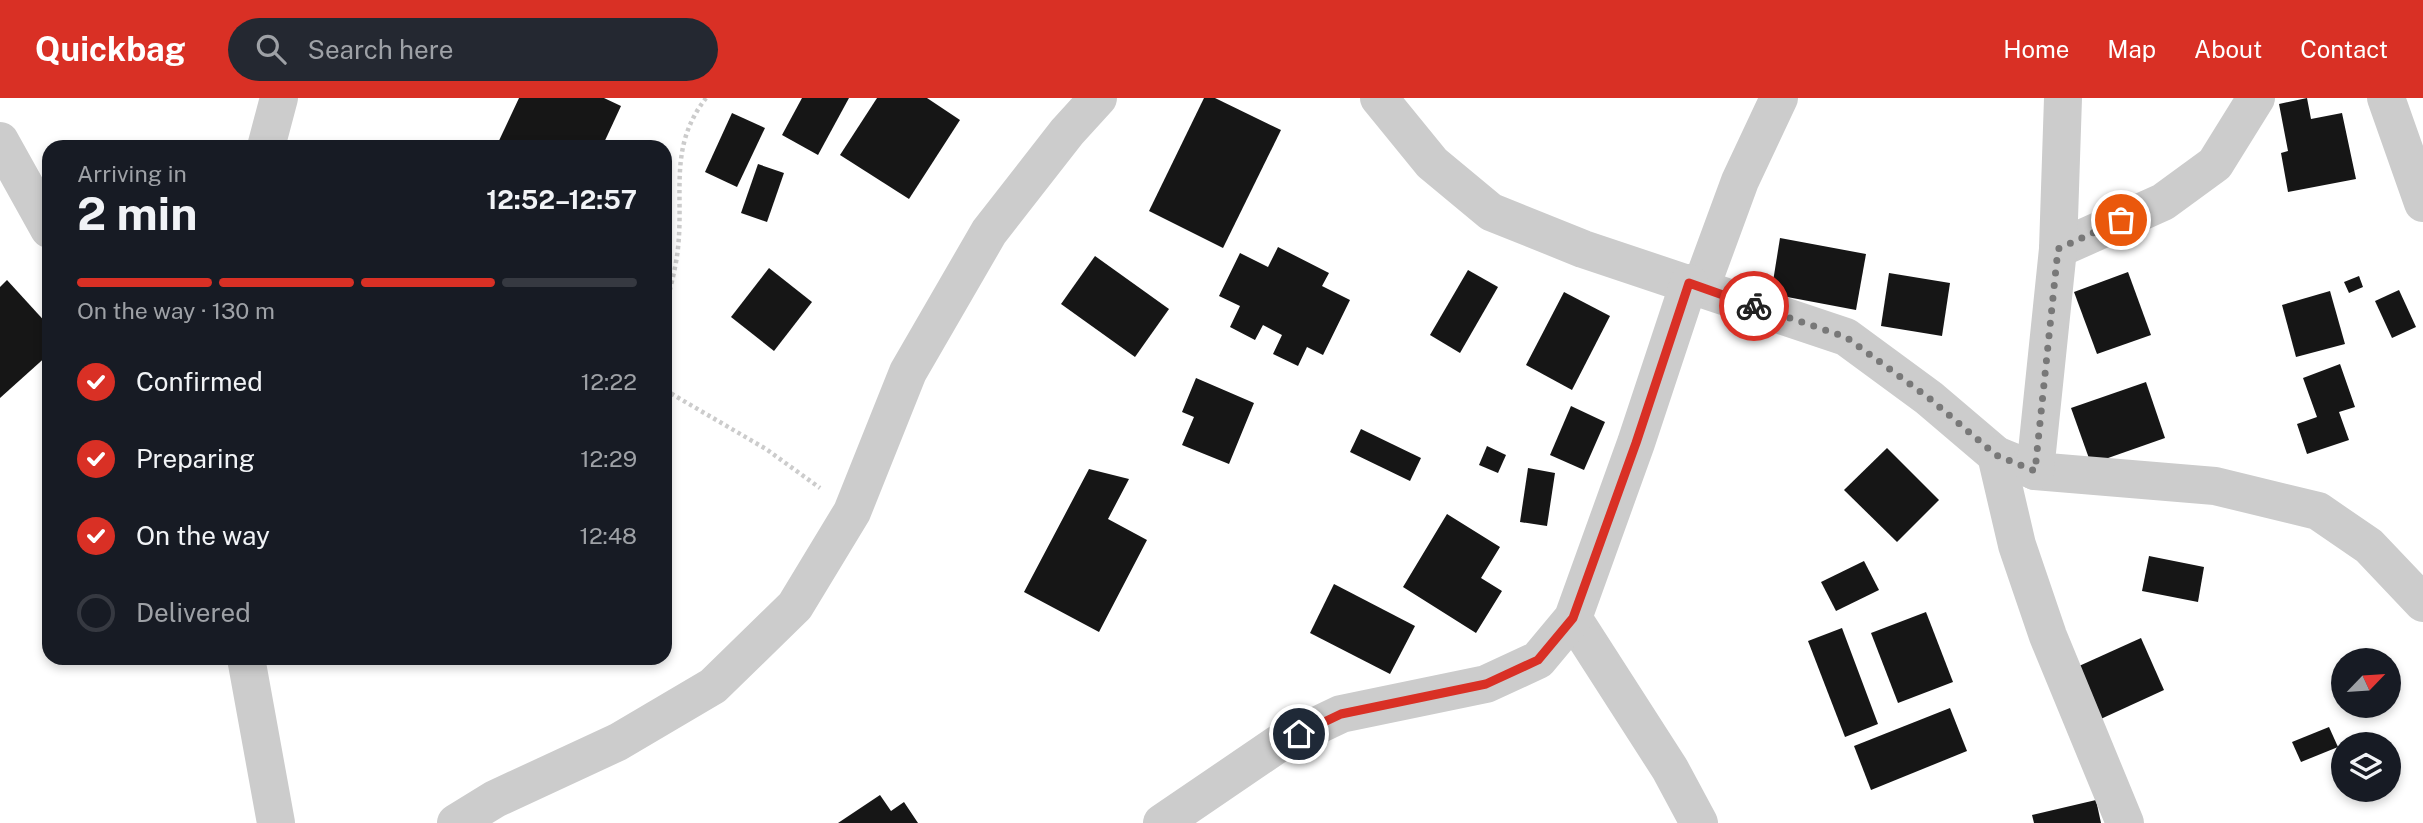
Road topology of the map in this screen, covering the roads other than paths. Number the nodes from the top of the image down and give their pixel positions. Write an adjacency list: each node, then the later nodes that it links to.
1 (279, 98): 8 (street)
2 (1098, 98): 20 (street)
3 (1779, 98): 13 (street)
4 (2063, 98): 12 (street)
5 (2256, 98): 12 (street)
6 (2386, 98): 10 (street)
7 (1384, 101): 13 (street)
8 (268, 140)
9 (0, 141): 11 (street)
10 (2423, 203)
11 (42, 216)
12 (2058, 249): 15 (street)
13 (1695, 285): 14 (street); 17 (street)
14 (1996, 455): 15 (street); 23 (street)
15 (2035, 471): 16 (street)
16 (2423, 603)
17 (1573, 618): 21 (street); 22 (street)
18 (247, 665): 19 (street)
19 (276, 823)
20 (456, 823)
21 (1162, 823)
22 (1699, 823)
23 (2125, 823)

